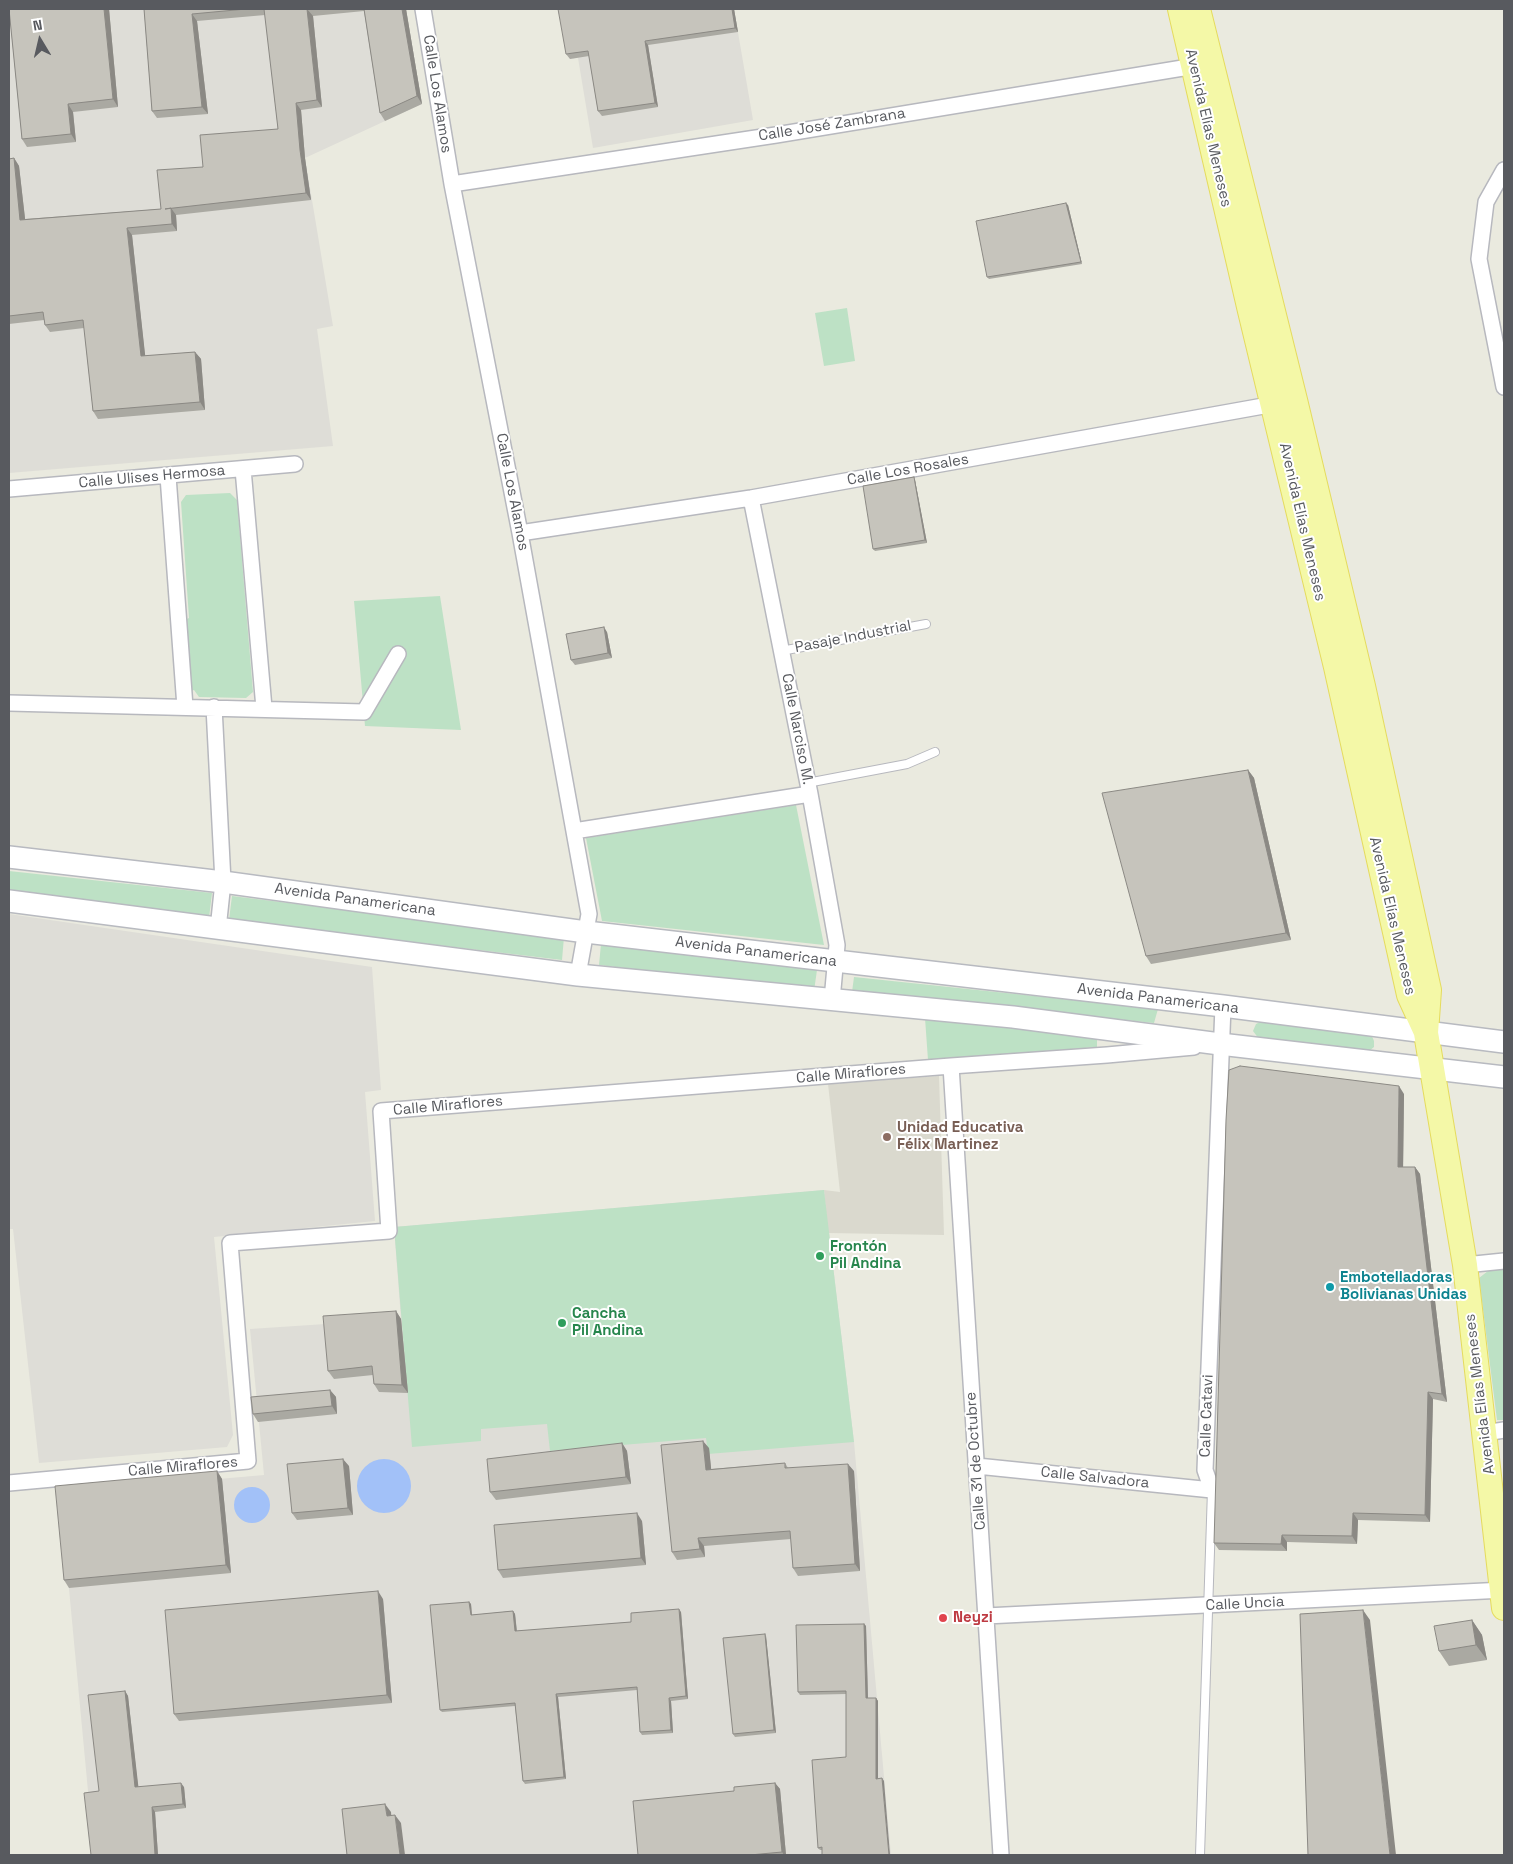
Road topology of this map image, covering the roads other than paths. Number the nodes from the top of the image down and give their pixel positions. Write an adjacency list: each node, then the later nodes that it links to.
1 (422, 9): 6 (street, Calle Los Alamos)
2 (1180, 9): 4 (main road, Avenida Elías Meneses)
3 (1198, 9): 4 (main road, Avenida Elías Meneses)
4 (1203, 65): 6 (street, Calle José Zambrana); 8 (main road, Avenida Elías Meneses)
5 (1504, 170): 7 (street)
6 (452, 184): 14 (street, Calle Los Alamos)
7 (1504, 387)
8 (1284, 402): 13 (street, Calle Los Rosales); 34 (main road, Avenida Elías Meneses)
9 (295, 464): 10 (street, Calle Ulises Hermosa)
10 (243, 469): 11 (street, Calle Ulises Hermosa); 21 (street)
11 (168, 476): 12 (street, Calle Ulises Hermosa); 19 (street)
12 (9, 489)
13 (751, 498): 14 (street, Calle Los Rosales); 16 (street, Calle Narciso M.)
14 (520, 533): 24 (street, Calle Los Alamos)
15 (926, 624): 16 (lane, Pasaje Industrial)
16 (781, 651): 23 (street, Calle Narciso M.)
17 (398, 654): 21 (street)
18 (9, 703): 19 (street)
19 (185, 707): 20 (street)
20 (214, 708): 21 (street); 26 (street)
21 (264, 708)
22 (935, 752): 23 (lane)
23 (808, 789): 24 (street); 30 (street, Calle Narciso M.)
24 (574, 831): 29 (street, Calle Los Alamos)
25 (9, 857): 26 (main road, Avenida Panamericana)
26 (223, 882): 28 (street); 29 (main road, Avenida Panamericana)
27 (9, 901): 28 (main road)
28 (218, 929): 31 (main road)
29 (586, 932): 30 (main road, Avenida Panamericana); 31 (street, Calle Los Alamos)
30 (836, 961): 32 (street, Calle Narciso M.); 33 (main road, Avenida Panamericana)
31 (578, 975): 32 (main road)
32 (832, 1000): 36 (main road)
33 (1223, 1006): 34 (main road, Avenida Panamericana); 36 (street, Calle Catavi)
34 (1426, 1033): 35 (main road, Avenida Panamericana); 38 (main road, Avenida Elías Meneses)
35 (1504, 1042)
36 (1220, 1044): 37 (street, Calle Miraflores); 38 (main road); 45 (street, Calle Catavi)
37 (951, 1066): 43 (street, Calle 31 de Octubre); 44 (street, Calle Miraflores)
38 (1433, 1069): 39 (main road); 41 (main road, Avenida Elías Meneses)
39 (1504, 1077)
40 (1504, 1261): 41 (street)
41 (1464, 1266): 42 (main road, Avenida Elías Meneses)
42 (1494, 1432): 46 (main road, Avenida Elías Meneses)
43 (977, 1466): 45 (street, Calle Salvadora); 48 (street, Calle 31 de Octubre)
44 (9, 1483)
45 (1212, 1490): 47 (lane, Calle Catavi)
46 (1504, 1596): 47 (street, Calle Uncia)
47 (1208, 1606): 48 (street, Calle Uncia); 50 (lane, Calle Catavi)
48 (986, 1616): 49 (street, Calle 31 de Octubre)
49 (1000, 1855)
50 (1200, 1855)

